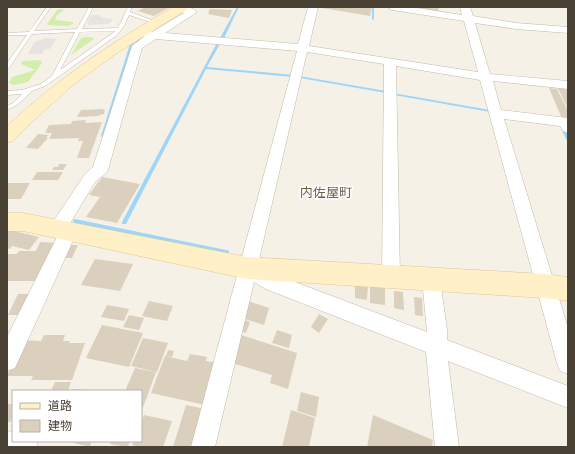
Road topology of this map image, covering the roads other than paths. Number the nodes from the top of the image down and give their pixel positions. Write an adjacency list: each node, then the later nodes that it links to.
1 (49, 7): 12 (lane)
2 (90, 7): 10 (lane)
3 (313, 7): 14 (street)
4 (392, 7): 7 (street)
5 (185, 9): 11 (street)
6 (129, 10): 8 (lane); 11 (lane)
7 (467, 13): 9 (street); 17 (street)
8 (120, 29): 10 (lane); 18 (lane)
9 (568, 30)
10 (78, 31): 12 (lane); 18 (lane)
11 (148, 32): 14 (street); 25 (street); 27 (street)
12 (31, 33): 13 (lane); 16 (lane)
13 (7, 34)
14 (303, 48): 15 (street); 28 (street)
15 (390, 62): 17 (street); 29 (street)
16 (7, 67)
17 (484, 77): 19 (street); 23 (street)
18 (53, 79): 20 (lane)
19 (568, 85)
20 (30, 90): 21 (lane); 22 (lane)
21 (7, 93)
22 (7, 108)
23 (495, 114): 24 (street); 31 (street)
24 (568, 128)
25 (7, 136)
26 (7, 222): 27 (street)
27 (62, 231): 28 (street); 33 (street)
28 (247, 268): 29 (street); 32 (street); 38 (street)
29 (391, 277): 30 (street)
30 (430, 279): 31 (street); 32 (street)
31 (557, 288): 34 (street)
32 (437, 339): 35 (street); 39 (street)
33 (7, 360)
34 (568, 363)
35 (568, 397)
36 (7, 444): 37 (street)
37 (26, 447)
38 (203, 447)
39 (447, 447)

